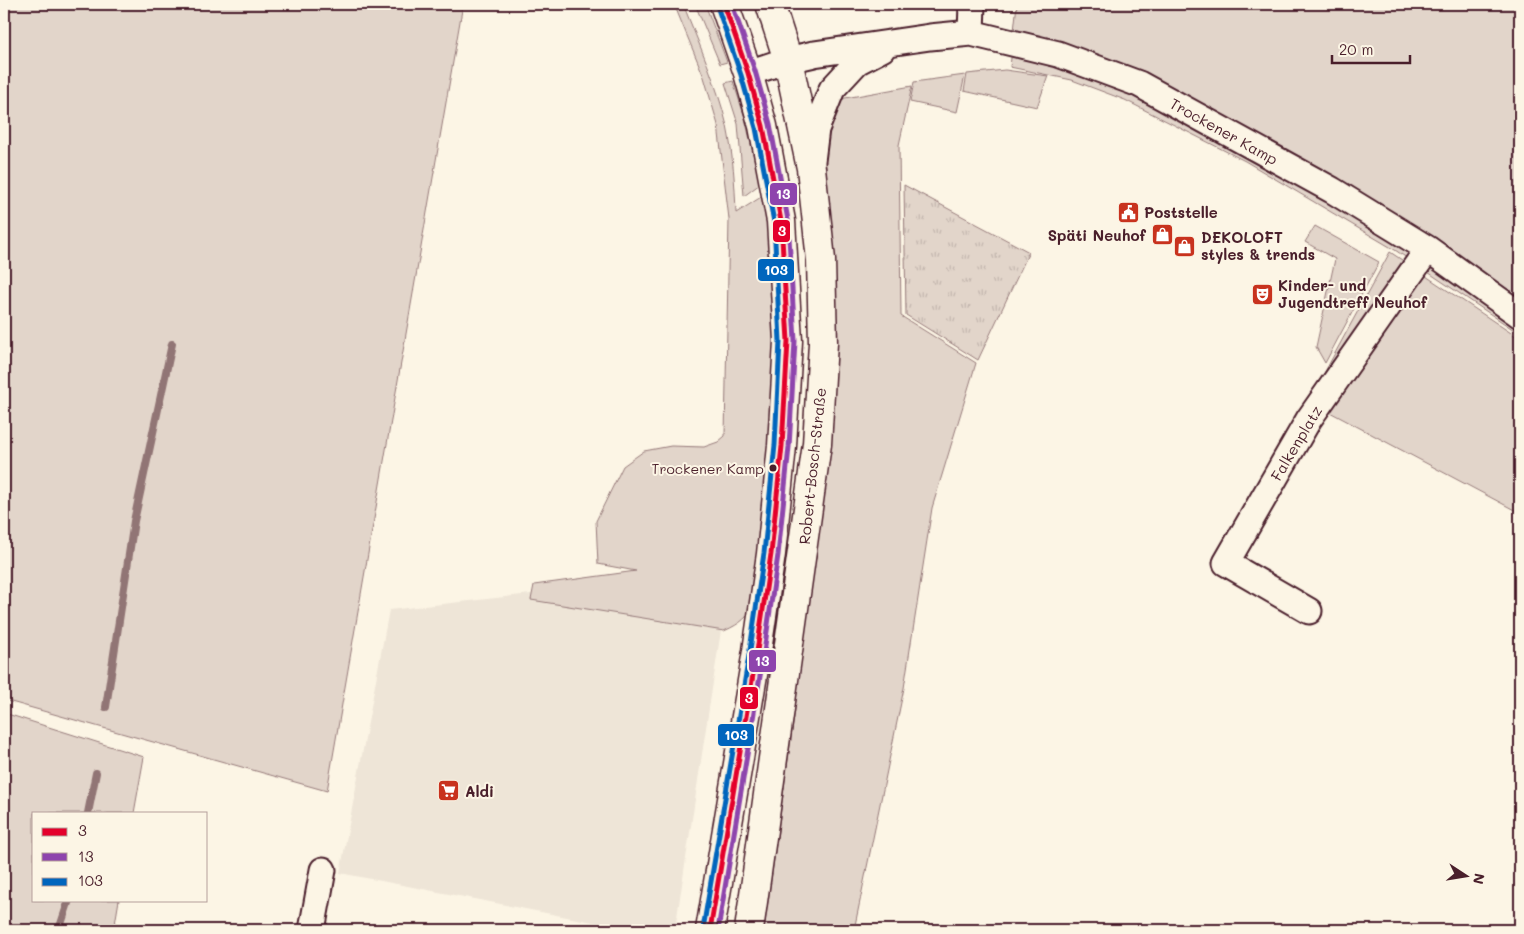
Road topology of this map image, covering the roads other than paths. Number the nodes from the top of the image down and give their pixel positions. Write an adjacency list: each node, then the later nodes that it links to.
1 (724, 4): 7 (main road)
2 (770, 4): 6 (main road, Robert-Bosch-Straße)
3 (972, 4): 4 (street)
4 (971, 33): 5 (street, Trockener Kamp); 9 (street, Trockener Kamp)
5 (895, 42): 6 (street, Trockener Kamp); 8 (street, Trockener Kamp)
6 (788, 60): 7 (street, Trockener Kamp); 8 (main road, Robert-Bosch-Straße)
7 (748, 73): 14 (main road)
8 (811, 168): 15 (main road, Robert-Bosch-Straße)
9 (1428, 249): 10 (street, Trockener Kamp); 11 (street, Falkenplatz)
10 (1520, 315)
11 (1309, 611)
12 (323, 870): 13 (street)
13 (312, 930)
14 (710, 930)
15 (749, 930)

